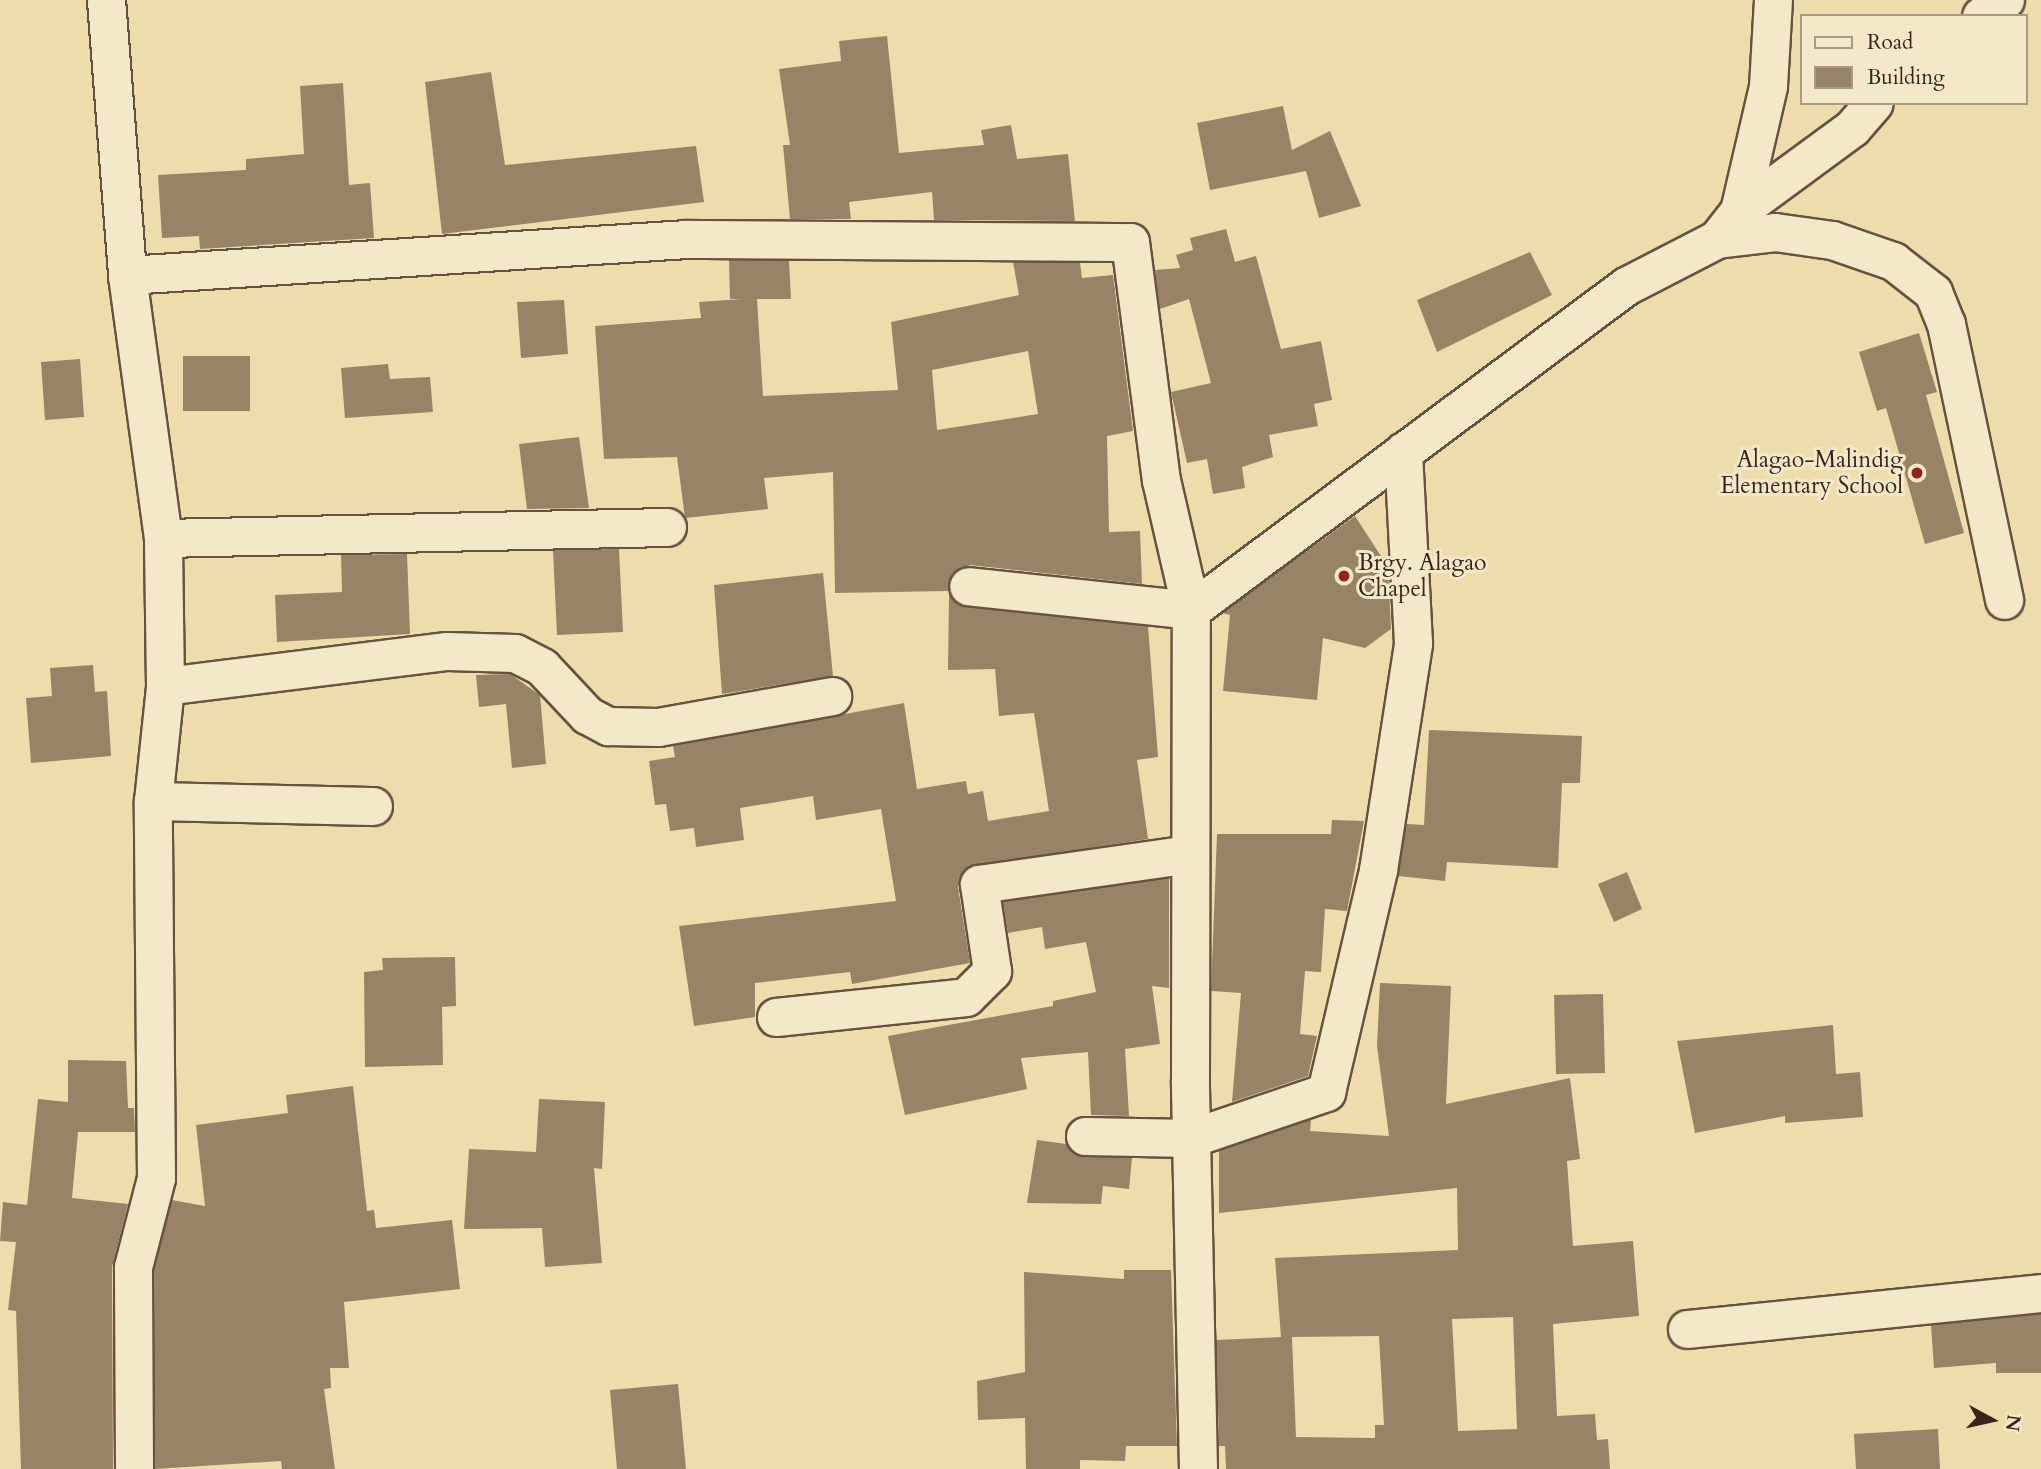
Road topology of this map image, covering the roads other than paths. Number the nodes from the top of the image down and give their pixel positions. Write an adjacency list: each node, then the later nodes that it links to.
1 (106, 0): 7 (street)
2 (1773, 0): 6 (street)
3 (2005, 0): 4 (street)
4 (1984, 14)
5 (1872, 105): 6 (street)
6 (1728, 225): 8 (street); 12 (street)
7 (128, 275): 10 (street); 13 (street)
8 (1403, 451): 13 (street); 21 (street)
9 (667, 527): 10 (street)
10 (163, 538): 14 (street)
11 (968, 586): 13 (street)
12 (2004, 600)
13 (1191, 610): 18 (street)
14 (165, 686): 15 (street); 16 (street)
15 (832, 696)
16 (153, 801): 17 (street); 24 (street)
17 (373, 806)
18 (1190, 854): 19 (street); 21 (street)
19 (776, 1017)
20 (1085, 1136): 21 (street)
21 (1191, 1138): 25 (street)
22 (2041, 1293): 23 (street)
23 (1687, 1329)
24 (134, 1469)
25 (1198, 1469)

